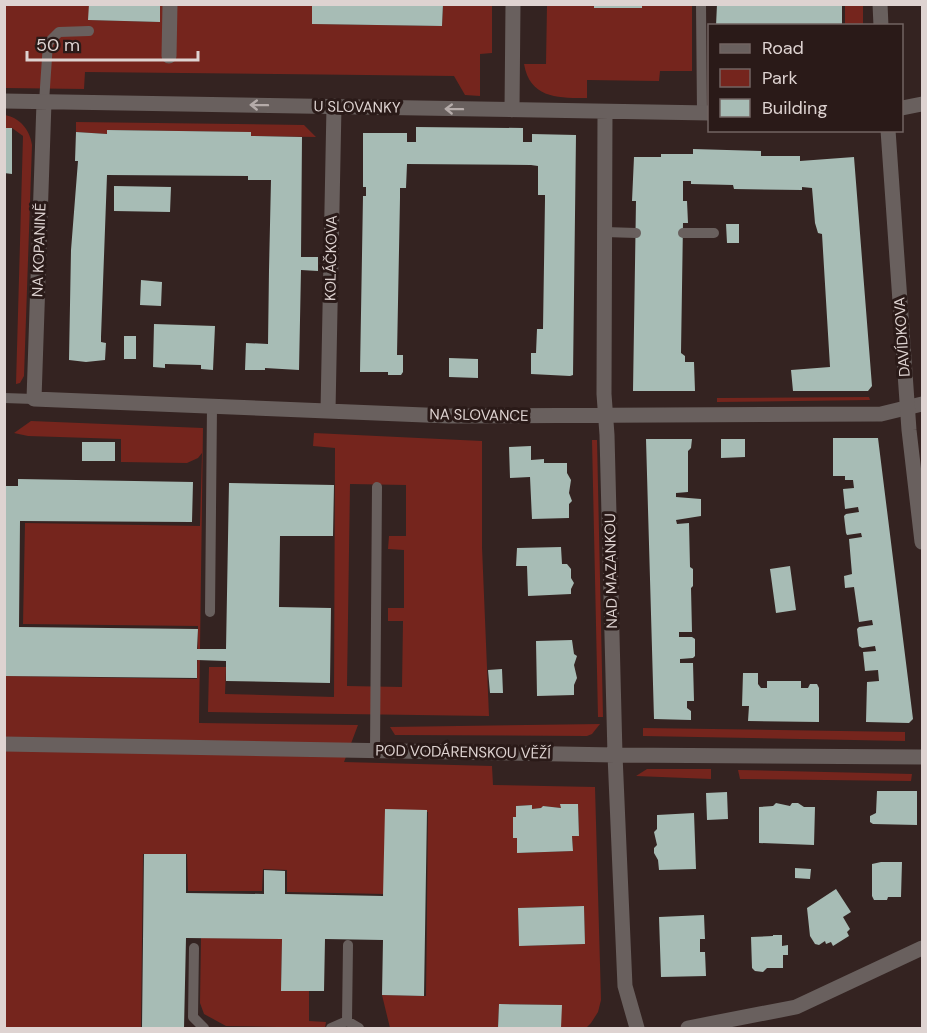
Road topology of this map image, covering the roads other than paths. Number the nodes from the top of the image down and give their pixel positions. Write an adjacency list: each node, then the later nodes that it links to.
1 (170, 4): 8 (street)
2 (513, 4): 14 (street)
3 (701, 4): 7 (lane)
4 (880, 4): 5 (street)
5 (881, 24)
6 (89, 31): 10 (lane)
7 (705, 49): 16 (lane)
8 (169, 56)
9 (4, 101): 10 (street, U SLOVANKY)
10 (44, 102): 12 (street, U SLOVANKY, one-way to 10); 23 (street, NA KOPANINĚ)
11 (922, 104): 13 (street)
12 (334, 106): 14 (street, U SLOVANKY, one-way to 12); 27 (street, KOLÁČKOVA)
13 (903, 108)
14 (513, 110): 15 (street, U SLOVANKY)
15 (606, 112): 16 (street, U SLOVANKY); 18 (street, NAD MAZANKOU)
16 (706, 113)
17 (888, 132): 26 (street, DAVÍDKOVA)
18 (606, 232): 19 (lane); 28 (street, NAD MAZANKOU)
19 (636, 233)
20 (683, 233): 21 (lane)
21 (714, 233)
22 (4, 398): 23 (lane)
23 (34, 399): 25 (street, NA SLOVANCE)
24 (922, 404): 26 (street, NA SLOVANCE)
25 (212, 407): 27 (street, NA SLOVANCE); 31 (lane)
26 (907, 409): 28 (street, NA SLOVANCE); 30 (street, DAVÍDKOVA)
27 (328, 411): 28 (street, NA SLOVANCE)
28 (606, 416): 34 (street, NAD MAZANKOU)
29 (377, 487): 33 (lane)
30 (922, 542)
31 (210, 612)
32 (4, 744): 33 (street, POD VODÁRENSKOU VĚŽÍ)
33 (375, 750): 34 (street, POD VODÁRENSKOU VĚŽÍ)
34 (615, 755): 35 (street, POD VODÁRENSKOU VĚŽÍ); 43 (street, NAD MAZANKOU)
35 (922, 757)
36 (348, 945): 39 (lane)
37 (195, 948): 40 (lane)
38 (922, 948): 44 (street)
39 (347, 1021): 41 (lane); 42 (lane)
40 (204, 1029)
41 (331, 1029)
42 (359, 1029)
43 (637, 1029)
44 (688, 1029)

